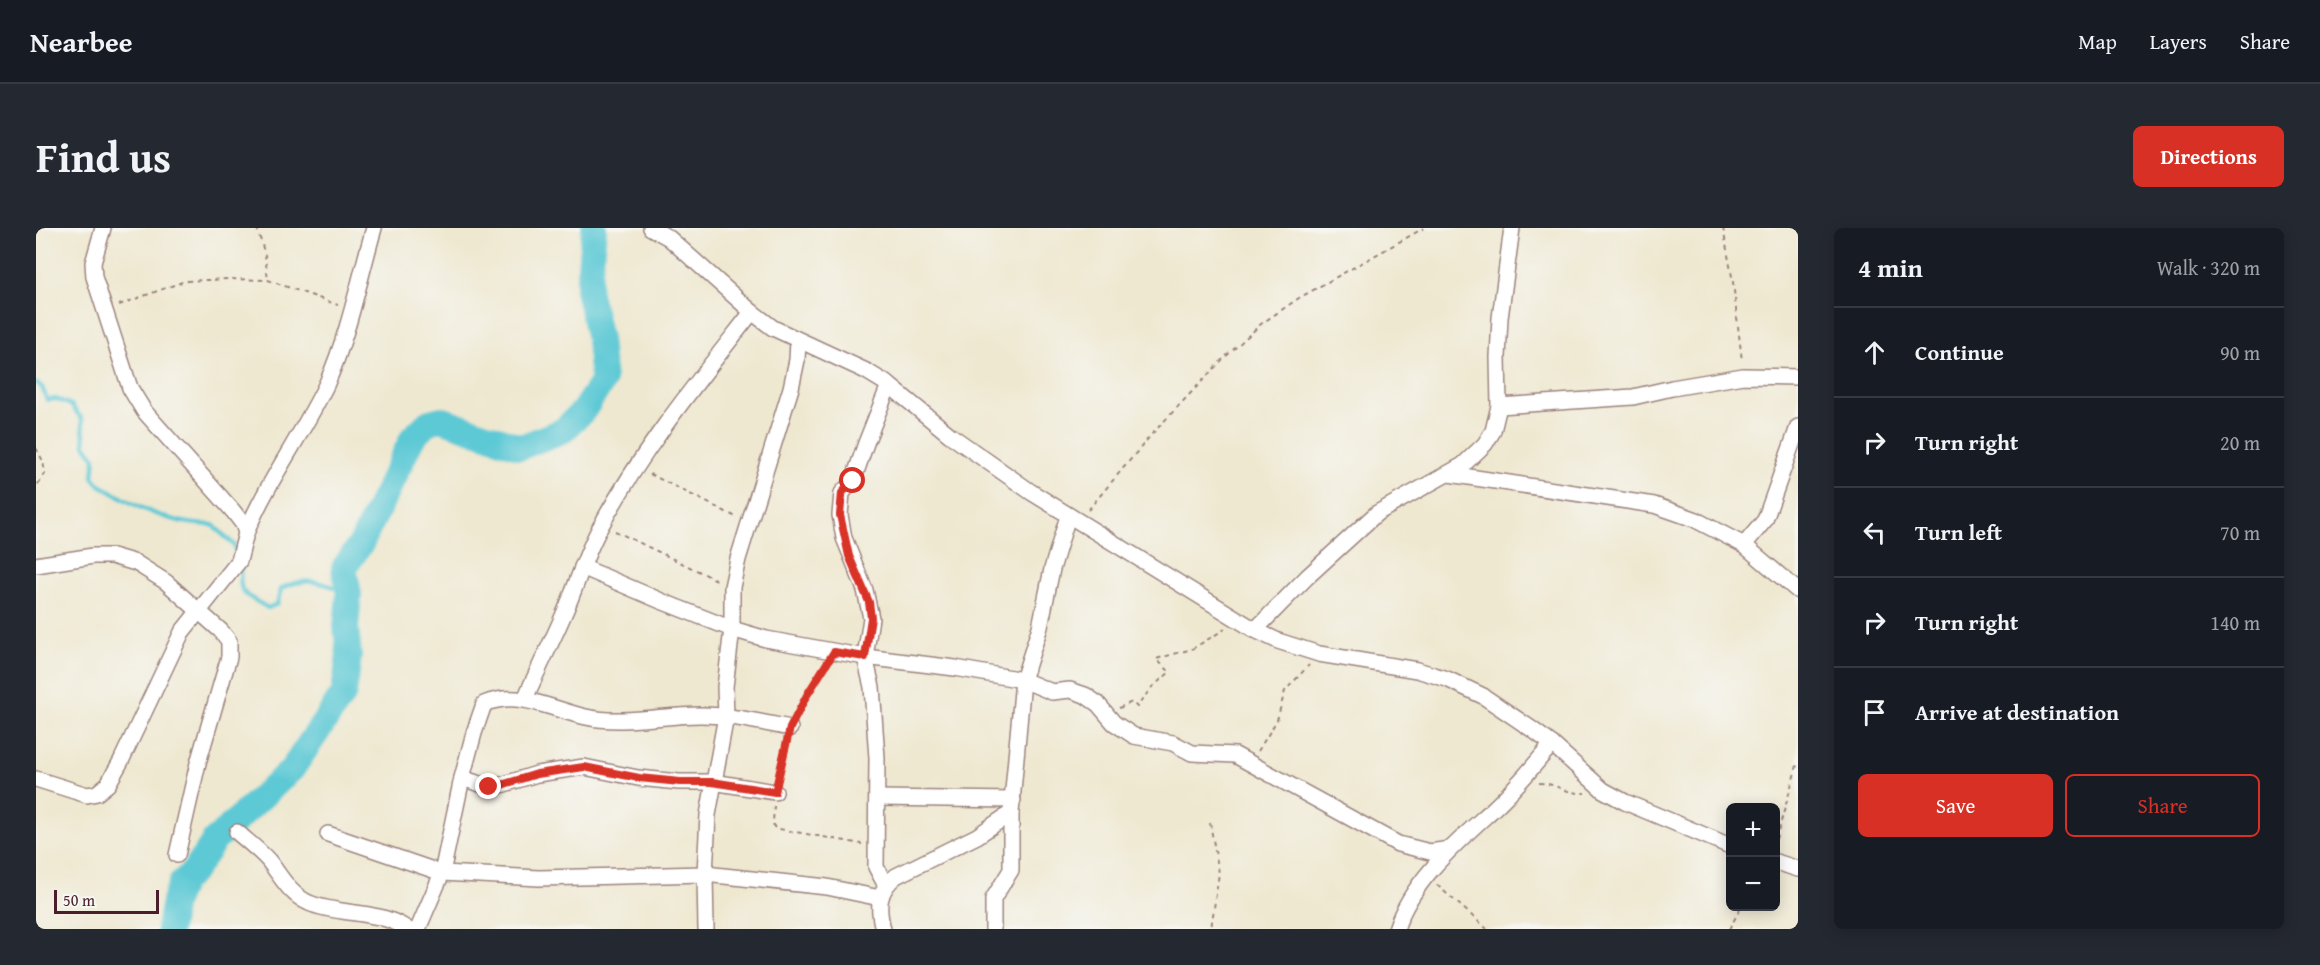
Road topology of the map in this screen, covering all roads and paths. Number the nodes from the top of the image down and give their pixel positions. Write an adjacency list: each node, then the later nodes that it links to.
1 (103, 228): 9 (street)
2 (256, 228): 8 (path)
3 (374, 228): 10 (street)
4 (651, 228): 11 (street)
5 (1424, 228): 22 (path)
6 (1512, 228): 16 (street)
7 (1723, 228): 13 (path)
8 (268, 280): 9 (path); 10 (path)
9 (105, 310): 25 (street)
10 (352, 310): 25 (street)
11 (752, 312): 12 (street); 19 (street)
12 (798, 341): 15 (street); 23 (street)
13 (1743, 376): 14 (street); 16 (street)
14 (1798, 377)
15 (890, 385): 22 (street); 37 (street)
16 (1499, 406): 20 (street)
17 (1798, 427): 26 (street)
18 (36, 448): 21 (path)
19 (637, 468): 23 (path); 24 (street)
20 (1449, 474): 26 (street); 34 (street)
21 (36, 487)
22 (1074, 519): 34 (street); 38 (street)
23 (749, 523): 29 (street)
24 (601, 524): 28 (street); 29 (path)
25 (246, 533): 31 (street)
26 (1744, 544): 30 (street)
27 (36, 565): 31 (street)
28 (582, 567): 32 (street); 39 (street)
29 (732, 587): 32 (street)
30 (1798, 591)
31 (197, 611): 47 (street); 61 (street)
32 (732, 629): 35 (street); 41 (street)
33 (1225, 629): 40 (path)
34 (1255, 630): 36 (street)
35 (834, 652): 37 (street); 42 (path)
36 (1319, 654): 43 (street); 44 (path)
37 (865, 657): 38 (street); 52 (street)
38 (1023, 680): 40 (street); 53 (street)
39 (525, 699): 41 (street); 46 (street)
40 (1106, 714): 44 (street)
41 (726, 716): 42 (street); 48 (street)
42 (790, 728): 51 (path)
43 (1552, 744): 49 (street); 50 (street)
44 (1251, 762): 60 (street)
45 (1798, 762): 55 (path)
46 (462, 778): 48 (street); 64 (street)
47 (36, 779)
48 (712, 782): 51 (street); 65 (street)
49 (1519, 784): 50 (path); 60 (street)
50 (1603, 790): 58 (street)
51 (775, 792): 59 (path)
52 (878, 798): 53 (street); 59 (street)
53 (1012, 806): 67 (street); 73 (street)
54 (1210, 823): 74 (path)
55 (1780, 825)
56 (237, 832): 69 (street)
57 (328, 834): 64 (street)
58 (1726, 844)
59 (877, 845): 67 (street)
60 (1450, 849): 66 (street)
61 (177, 855)
62 (1780, 863): 63 (street)
63 (1798, 869)
64 (442, 873): 65 (street); 70 (street)
65 (705, 873): 67 (street); 71 (street)
66 (1427, 877): 75 (street); 76 (path)
67 (883, 891): 72 (street)
68 (1739, 911): 77 (path)
69 (406, 929)
70 (418, 929)
71 (706, 929)
72 (883, 929)
73 (993, 929)
74 (1211, 929)
75 (1396, 929)
76 (1487, 929)
77 (1729, 929)

